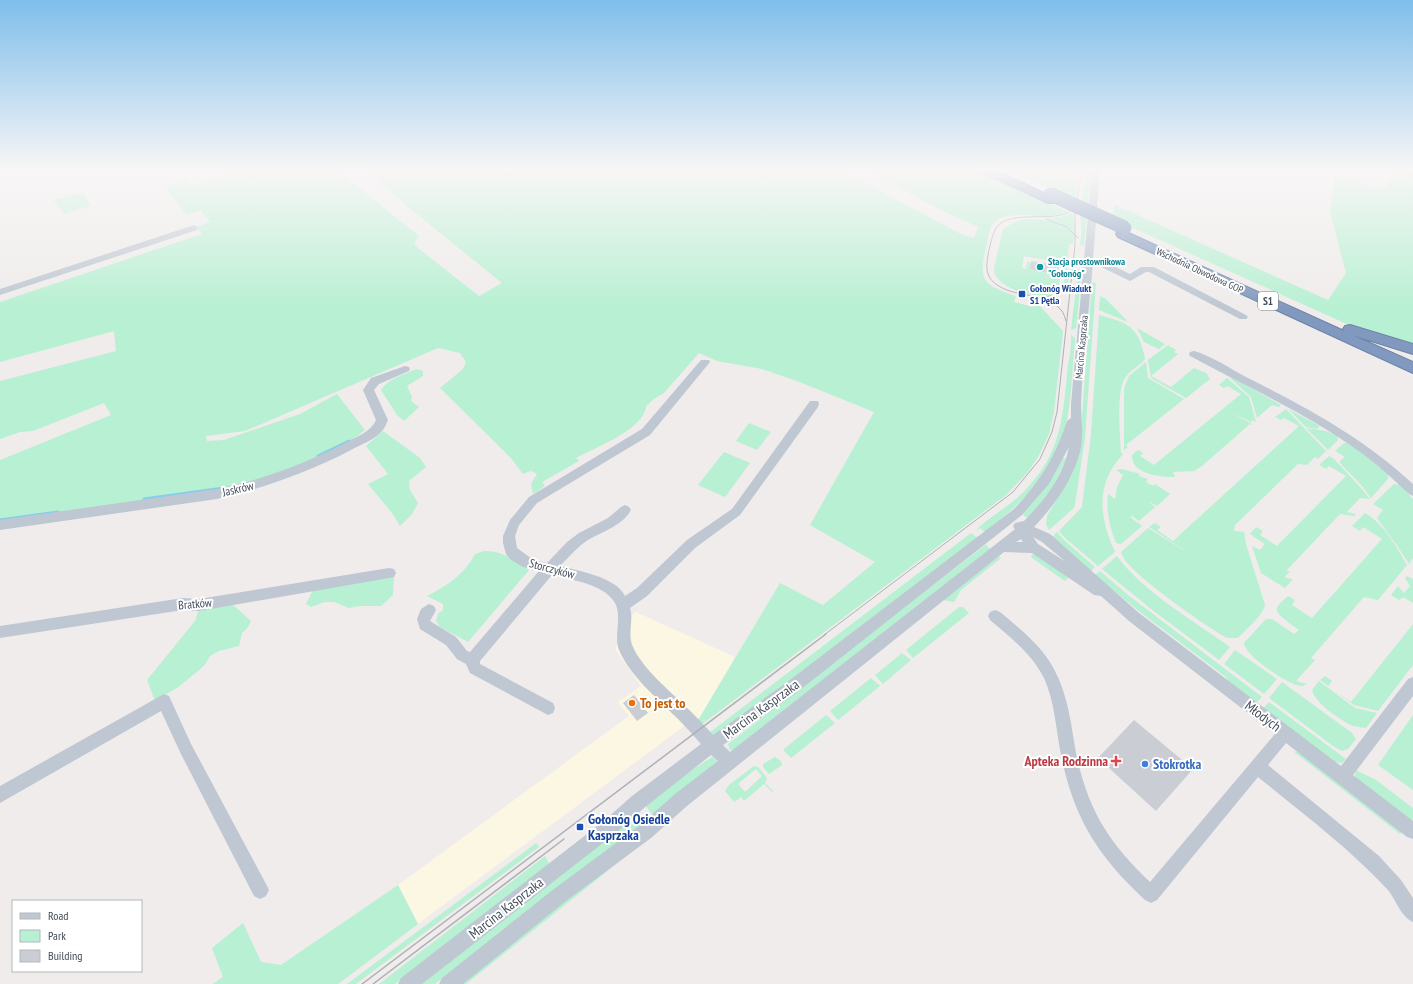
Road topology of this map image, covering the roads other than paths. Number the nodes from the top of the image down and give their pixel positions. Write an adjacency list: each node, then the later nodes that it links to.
1 (1092, 217): 5 (street, Marcina Kasprzaka)
2 (1094, 217): 4 (highway, Wschodnia Obwodowa GOP / S1)
3 (194, 228): 6 (street)
4 (1124, 231): 8 (highway, Wschodnia Obwodowa GOP / S1); 13 (highway, Wschodnia Obwodowa GOP / S1)
5 (1088, 259): 7 (street); 16 (street, Marcina Kasprzaka)
6 (0, 292)
7 (1243, 317)
8 (1333, 323): 9 (highway); 11 (highway, Wschodnia Obwodowa GOP / S1)
9 (1413, 349)
10 (1194, 354): 17 (street)
11 (1413, 359)
12 (706, 362): 26 (street, Storczyków)
13 (1413, 368)
14 (405, 369): 21 (street, Jaskrów)
15 (814, 404): 29 (street)
16 (1076, 404): 19 (street, Marcina Kasprzaka); 20 (street, Marcina Kasprzaka)
17 (1413, 491)
18 (625, 510): 26 (street)
19 (1042, 510): 22 (street, Marcina Kasprzaka); 23 (street)
20 (1010, 519): 22 (street, Młodych); 37 (street, Marcina Kasprzaka)
21 (0, 525)
22 (1023, 530): 23 (street, Młodych); 24 (street, Marcina Kasprzaka); 25 (street, Młodych)
23 (1046, 538): 28 (street, Młodych)
24 (1002, 547): 25 (street); 38 (street, Marcina Kasprzaka)
25 (1034, 548): 28 (street, Młodych)
26 (549, 569): 29 (street, Storczyków); 33 (street)
27 (389, 573): 32 (street, Bratków)
28 (1114, 600): 36 (street, Młodych)
29 (623, 605): 37 (street)
30 (429, 610): 33 (street)
31 (995, 616): 39 (street)
32 (0, 632)
33 (472, 660): 35 (street)
34 (1413, 684): 40 (street)
35 (548, 708)
36 (1285, 733): 39 (street); 40 (street, Młodych)
37 (712, 745): 38 (street); 45 (street, Marcina Kasprzaka)
38 (729, 762): 46 (street, Marcina Kasprzaka)
39 (1257, 766): 44 (street)
40 (1342, 777): 42 (street, Młodych)
41 (0, 795): 43 (street)
42 (1413, 831)
43 (260, 890)
44 (1413, 913)
45 (407, 984)
46 (448, 984)

